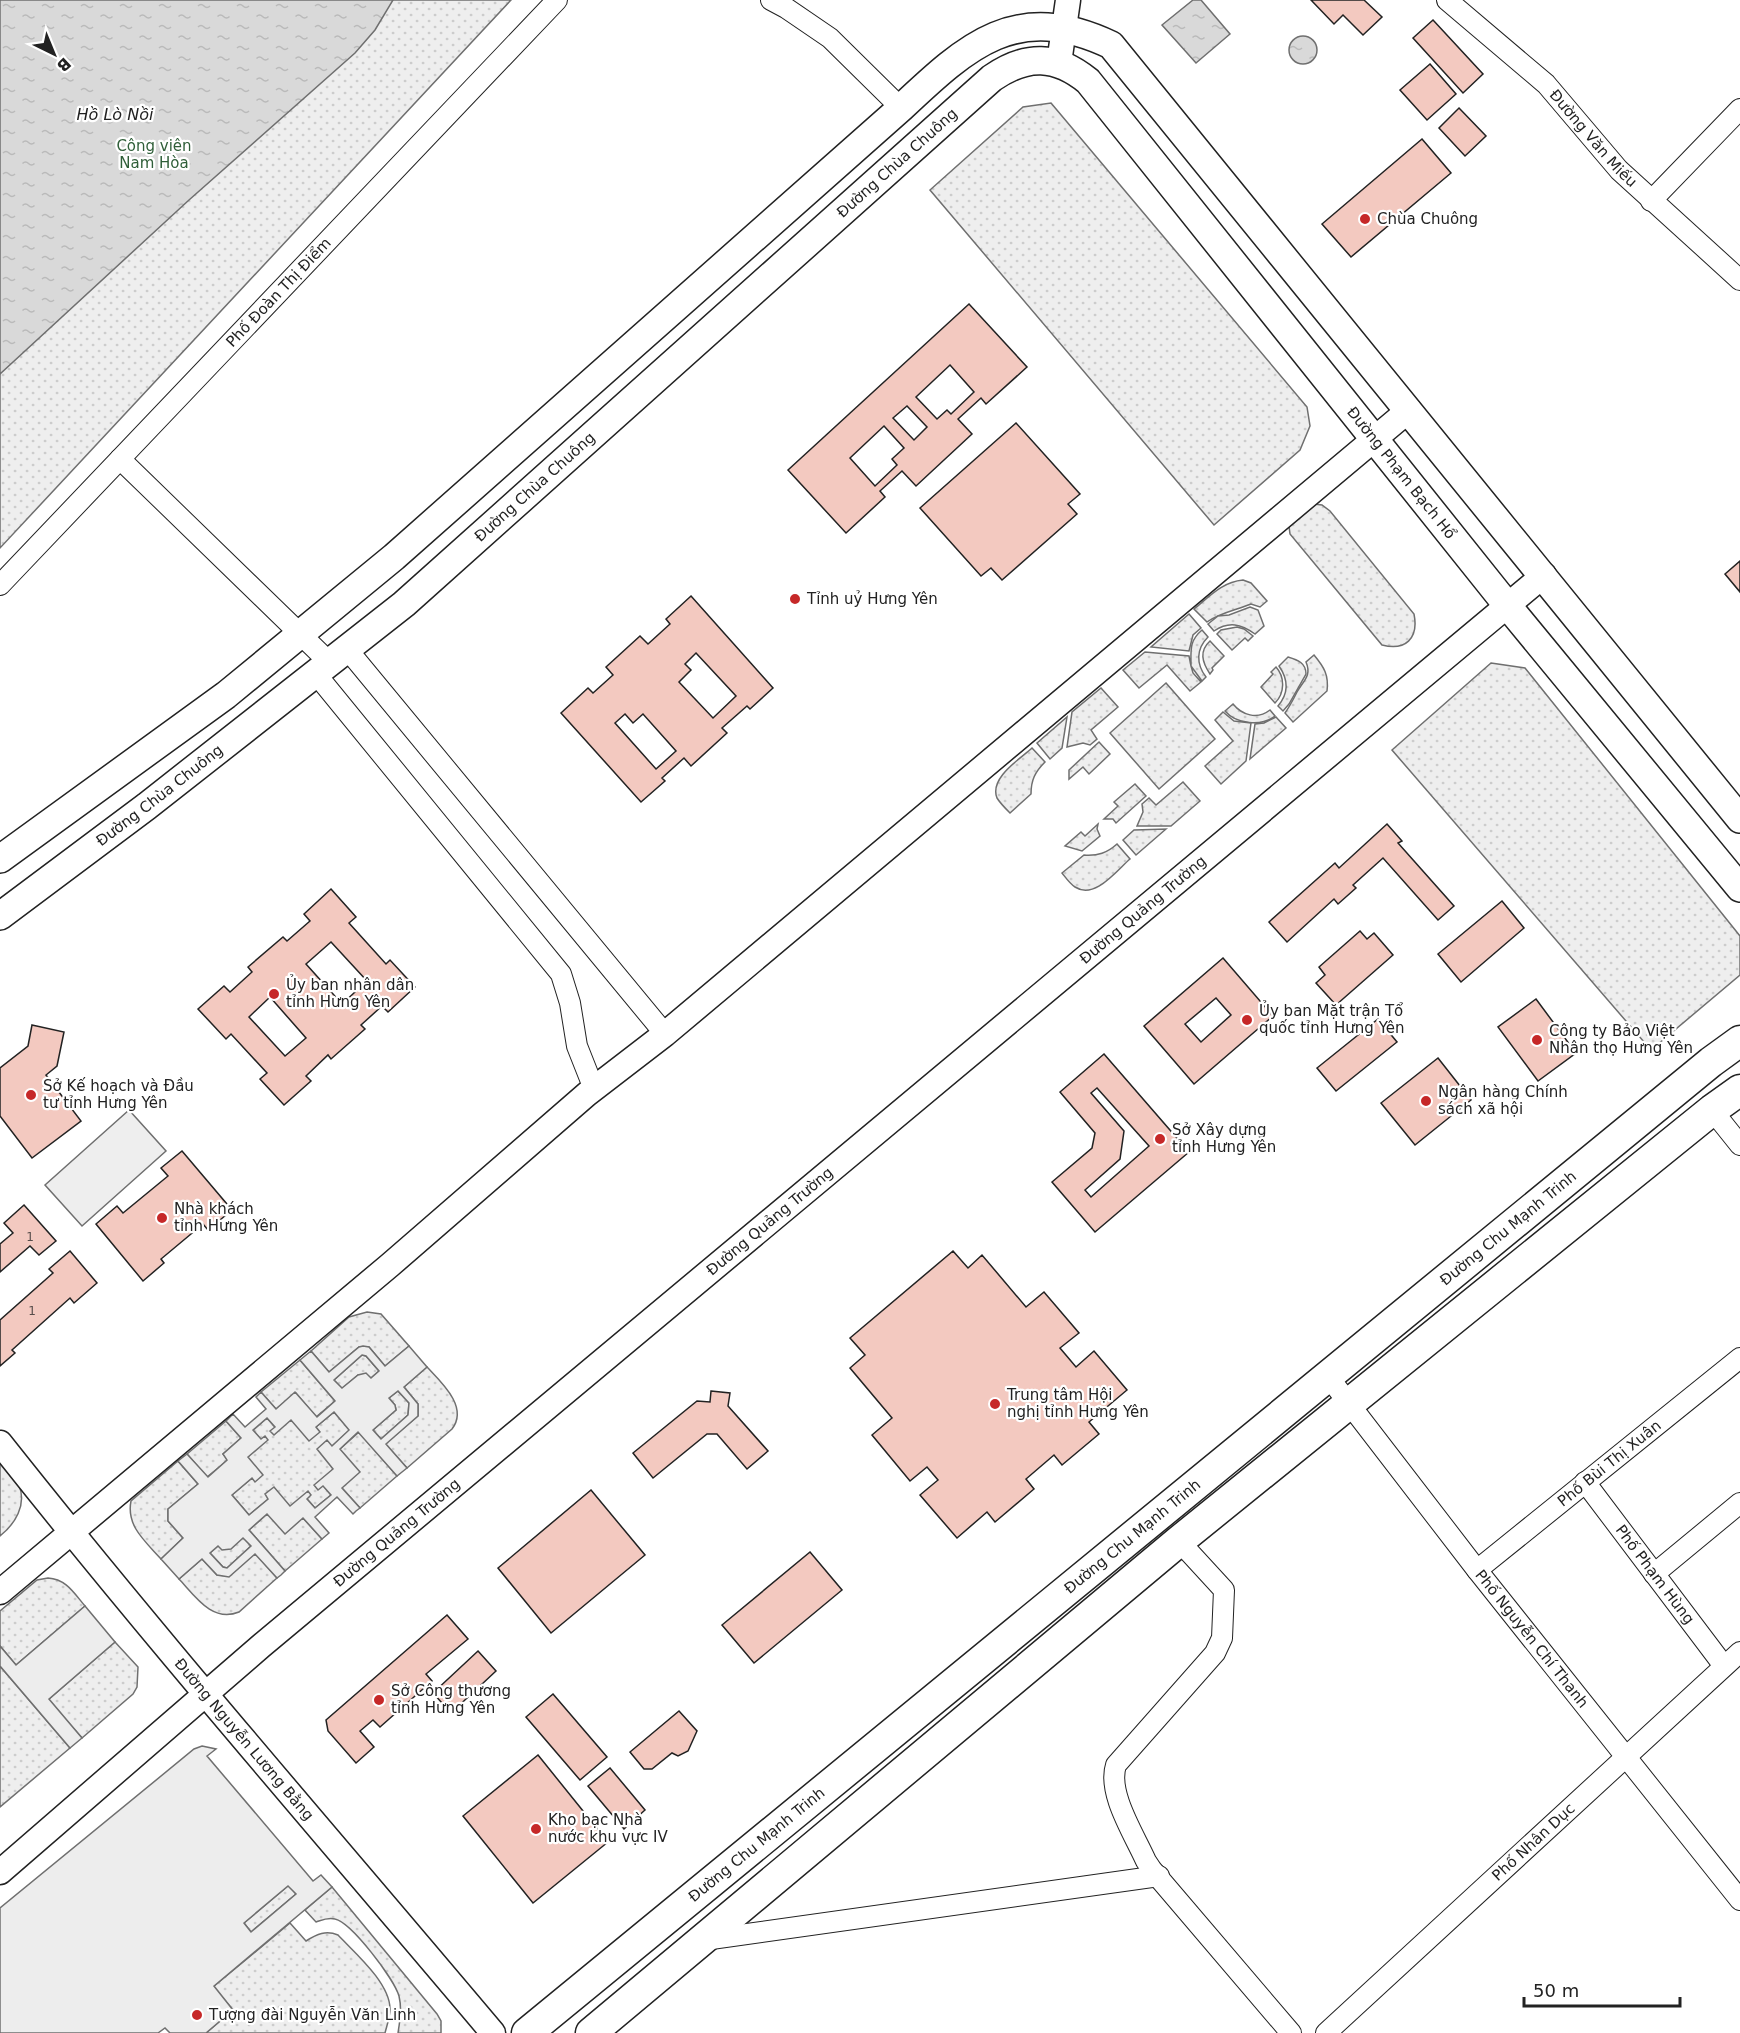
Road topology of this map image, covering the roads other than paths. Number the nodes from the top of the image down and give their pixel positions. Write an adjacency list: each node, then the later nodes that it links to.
1 (557, 0): 14 (street, Phố Đoàn Thị Điểm)
2 (771, 0): 6 (street)
3 (1447, 0): 8 (street, Đường Văn Miếu)
4 (1066, 10): 5 (street); 6 (main road); 11 (main road)
5 (1059, 63): 12 (main road, Đường Chùa Chuông); 13 (main road, Đường Phạm Bạch Hổ)
6 (901, 108): 10 (main road)
7 (1740, 109): 8 (street)
8 (1651, 201): 9 (street, Đường Văn Miếu)
9 (1740, 280)
10 (572, 399): 12 (main road); 18 (main road)
11 (1409, 410): 13 (street); 15 (main road)
12 (599, 429): 19 (main road, Đường Chùa Chuông)
13 (1374, 438): 17 (main road, Đường Phạm Bạch Hổ); 25 (street)
14 (120, 459): 16 (street, Phố Đoàn Thị Điểm); 18 (street)
15 (1544, 575): 17 (street, Đường Quảng Trường); 20 (main road)
16 (0, 585)
17 (1507, 605): 23 (main road, Đường Phạm Bạch Hổ); 44 (street, Đường Quảng Trường)
18 (300, 634): 19 (street); 21 (main road)
19 (331, 662): 22 (main road, Đường Chùa Chuông); 25 (street); 27 (street)
20 (1740, 819)
21 (8, 853): 22 (main road)
22 (46, 882): 24 (main road, Đường Chùa Chuông)
23 (1740, 888)
24 (0, 916)
25 (664, 1034): 27 (street)
26 (1740, 1041): 32 (main road, Đường Chu Mạnh Trinh)
27 (594, 1089): 37 (street)
28 (1740, 1090): 29 (main road)
29 (1726, 1106): 30 (street); 33 (main road)
30 (1740, 1145)
31 (1740, 1358): 35 (street, Phố Bùi Thị Xuân)
32 (1327, 1375): 33 (street, Phố Nguyễn Chí Thanh); 51 (main road, Đường Chu Mạnh Trinh)
33 (1348, 1404): 38 (main road); 39 (street, Phố Nguyễn Chí Thanh)
34 (0, 1443): 37 (street, Đường Nguyễn Lương Bằng)
35 (1585, 1482): 39 (street, Phố Bùi Thị Xuân); 40 (street, Phố Phạm Hùng)
36 (1740, 1503): 40 (street)
37 (72, 1533): 41 (street); 44 (street, Đường Nguyễn Lương Bằng)
38 (1179, 1541): 47 (street); 49 (main road)
39 (1477, 1570): 45 (street, Phố Nguyễn Chí Thanh)
40 (1654, 1574): 43 (street, Phố Phạm Hùng)
41 (0, 1592)
42 (1740, 1652): 43 (street, Phố Nhân Dục)
43 (1724, 1666): 45 (street, Phố Nhân Dục)
44 (206, 1695): 46 (street, Đường Quảng Trường); 50 (street, Đường Nguyễn Lương Bằng)
45 (1626, 1757): 48 (street, Phố Nguyễn Chí Thanh); 54 (street, Phố Nhân Dục)
46 (0, 1872)
47 (1159, 1876): 49 (street); 53 (street)
48 (1740, 1900)
49 (700, 1941): 52 (main road)
50 (493, 2033)
51 (527, 2033)
52 (591, 2033)
53 (1291, 2033)
54 (1326, 2033)

